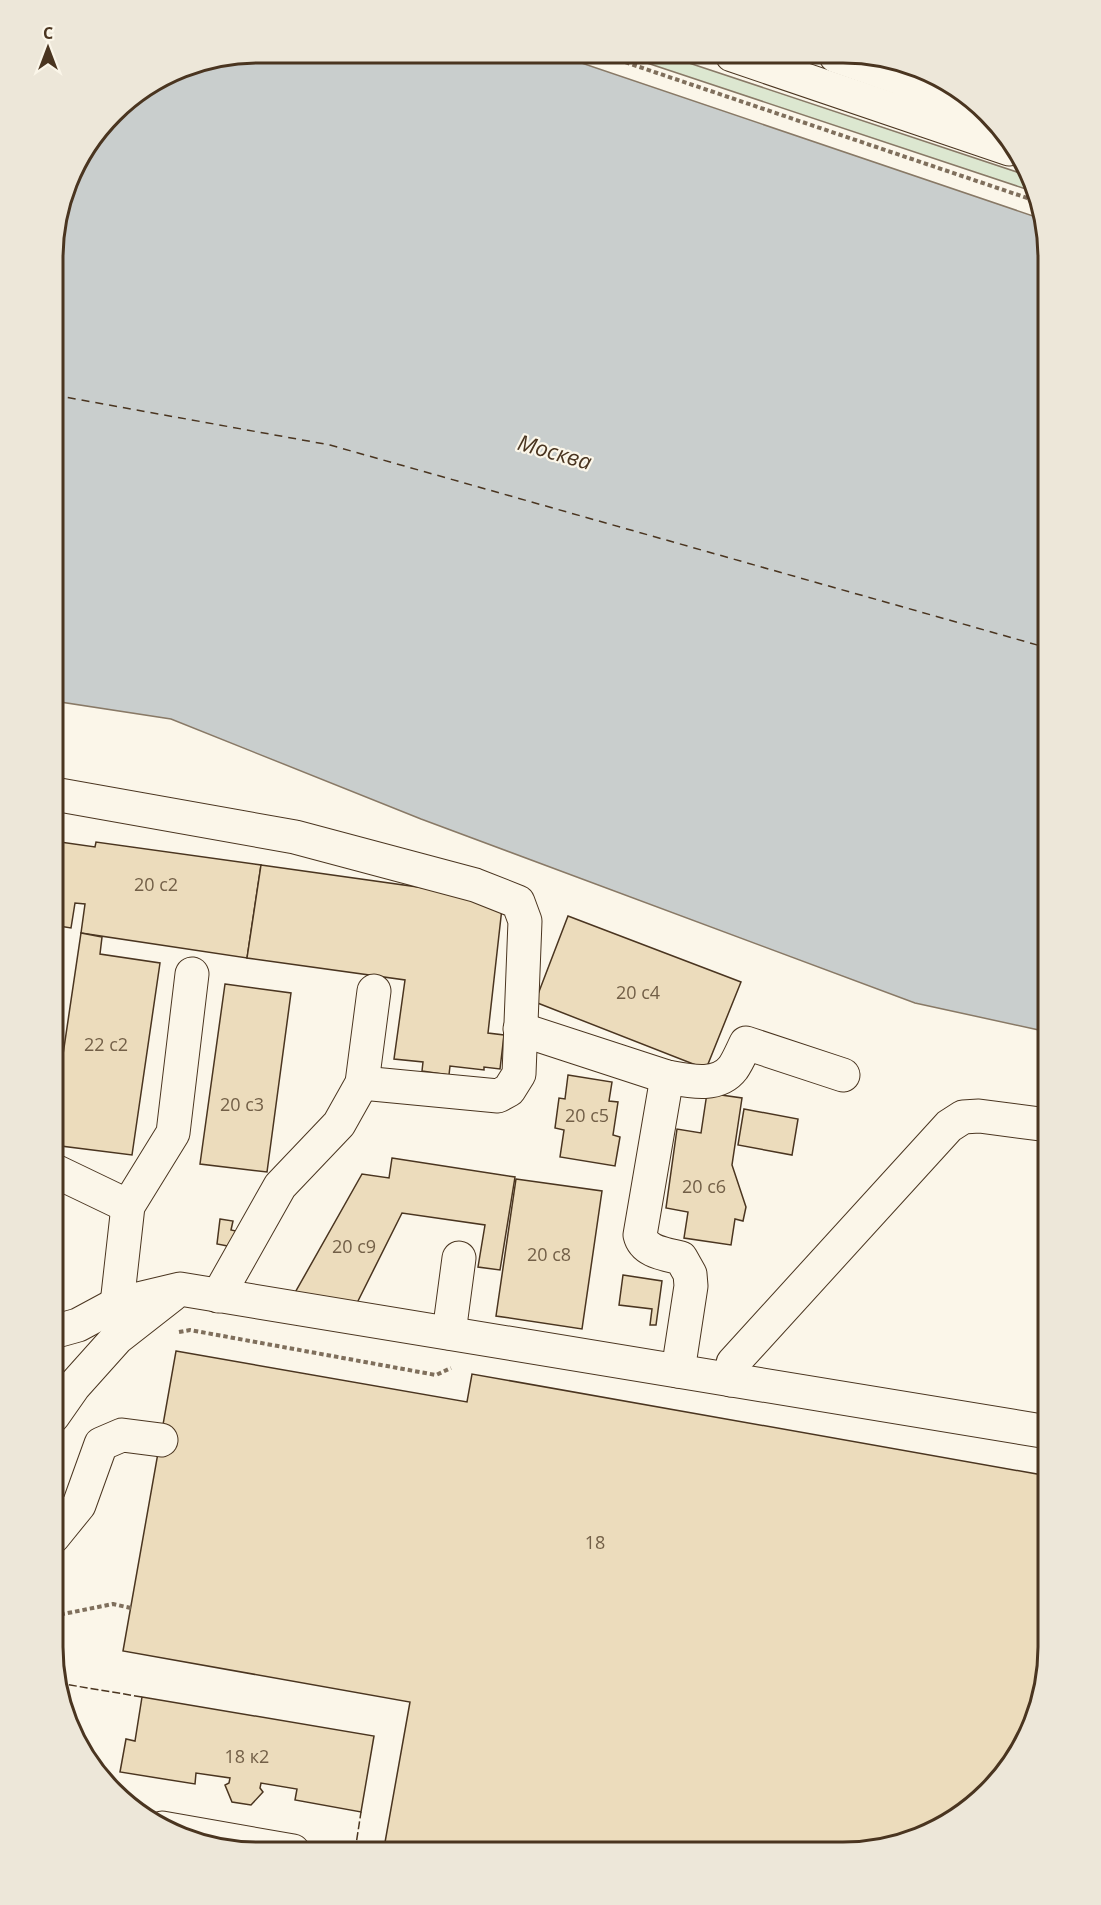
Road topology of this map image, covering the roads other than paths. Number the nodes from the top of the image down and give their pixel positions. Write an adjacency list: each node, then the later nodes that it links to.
1 (755, 63): 4 (main road)
2 (856, 63): 3 (main road)
3 (951, 96)
4 (993, 136)
5 (63, 796): 8 (main road)
6 (192, 974): 14 (main road)
7 (374, 991): 11 (main road)
8 (520, 1029): 10 (main road); 11 (main road)
9 (843, 1075): 10 (main road)
10 (667, 1077): 21 (main road)
11 (362, 1083): 17 (main road)
12 (1038, 1124): 22 (main road)
13 (63, 1175): 14 (main road)
14 (128, 1206): 18 (main road)
15 (459, 1258): 20 (main road)
16 (180, 1289): 17 (main road); 18 (main road); 23 (main road)
17 (218, 1296): 20 (main road)
18 (117, 1304): 19 (main road)
19 (63, 1329)
20 (448, 1333): 21 (main road)
21 (678, 1371): 22 (main road)
22 (732, 1380): 24 (main road)
23 (63, 1402)
24 (1038, 1430)
25 (161, 1440): 26 (main road)
26 (63, 1525)

